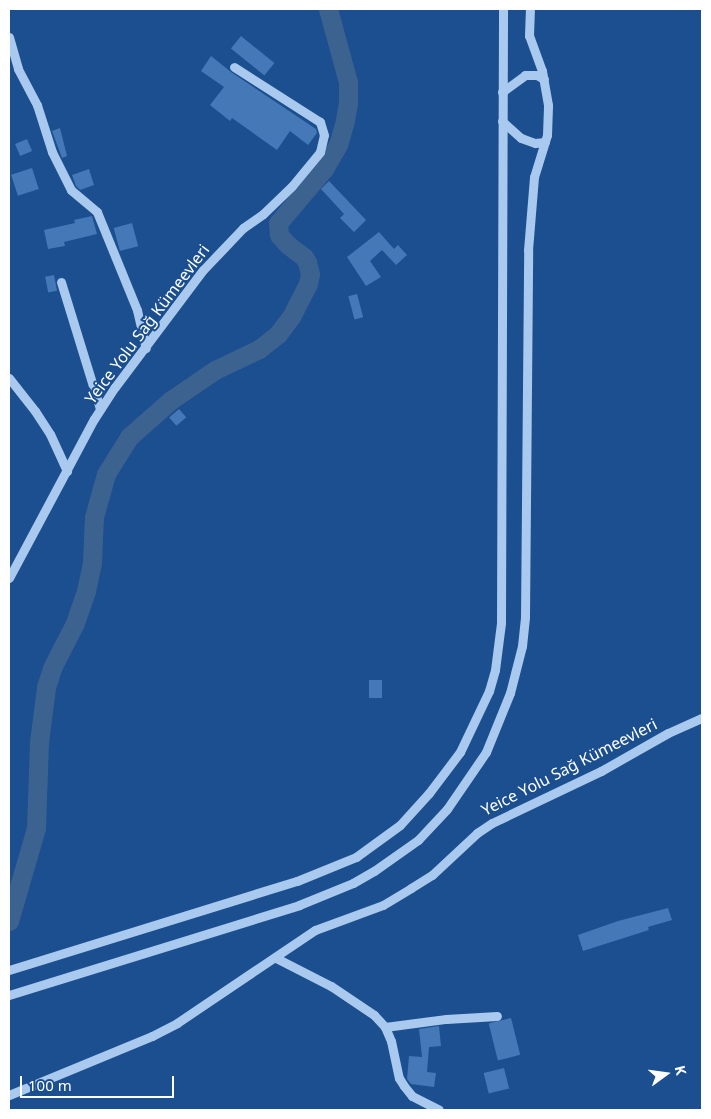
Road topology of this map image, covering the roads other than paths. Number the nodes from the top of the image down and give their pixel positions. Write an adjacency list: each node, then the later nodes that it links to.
1 (503, 9): 6 (street)
2 (530, 9): 5 (street)
3 (9, 37): 10 (street)
4 (234, 67): 10 (street, Yeice Yolu Sağ Kümeevleri)
5 (544, 79): 6 (street); 8 (street)
6 (502, 92): 7 (street)
7 (502, 121): 8 (street); 17 (street)
8 (545, 142): 18 (street)
9 (61, 282): 12 (street)
10 (146, 348): 12 (street, Yeice Yolu Sağ Kümeevleri)
11 (9, 378): 13 (street)
12 (100, 409): 13 (street, Yeice Yolu Sağ Kümeevleri)
13 (67, 471): 14 (street, Yeice Yolu Sağ Kümeevleri)
14 (9, 578)
15 (702, 718): 16 (street, Yeice Yolu Sağ Kümeevleri)
16 (276, 958): 20 (street); 21 (street, Yeice Yolu Sağ Kümeevleri)
17 (9, 970)
18 (9, 995)
19 (497, 1016): 20 (street)
20 (385, 1027): 22 (street)
21 (9, 1095)
22 (439, 1110)

